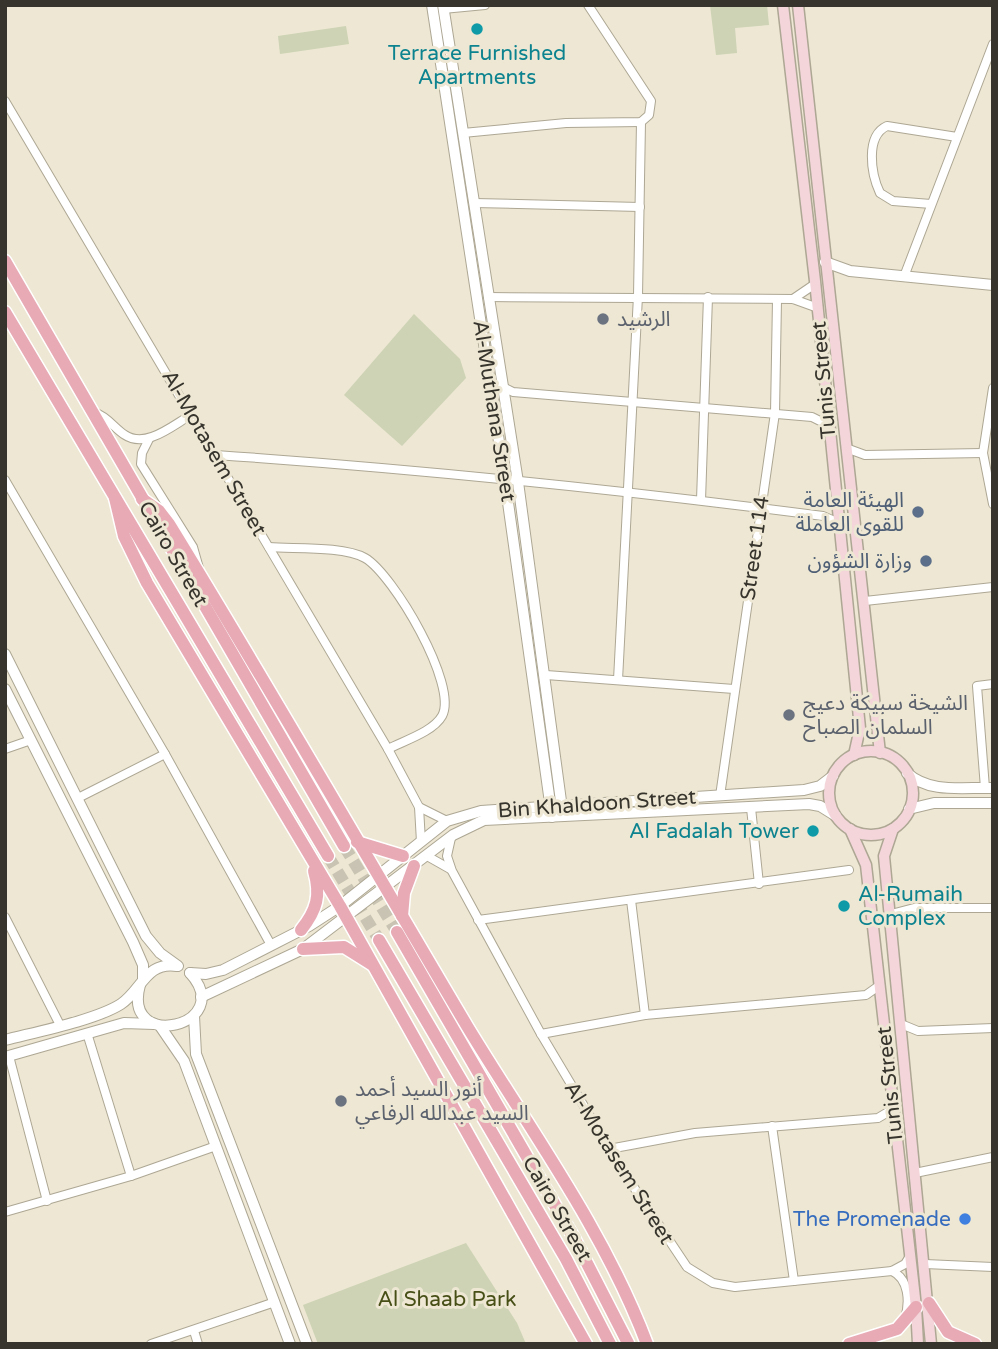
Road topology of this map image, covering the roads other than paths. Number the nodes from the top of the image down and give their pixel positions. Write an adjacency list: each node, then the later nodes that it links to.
1 (432, 5): 45 (street, Al-Muthana Street)
2 (485, 5): 6 (street)
3 (588, 5): 9 (street)
4 (783, 5): 19 (main road, Tunis Street)
5 (798, 5): 16 (main road, Tunis Street)
6 (443, 7): 10 (street, Al-Muthana Street)
7 (992, 49): 11 (street)
8 (5, 101): 35 (street, Al-Motasem Street)
9 (641, 122): 10 (street); 14 (street)
10 (463, 133): 12 (street, Al-Muthana Street)
11 (957, 137): 13 (street); 13 (street)
12 (474, 204): 14 (street); 22 (street, Al-Muthana Street)
13 (931, 204): 18 (street)
14 (639, 207): 21 (street)
15 (5, 261): 33 (main road, Cairo Street)
16 (825, 262): 17 (street); 19 (main road, Tunis Street)
17 (850, 271): 18 (street); 19 (street)
18 (905, 274): 20 (street)
19 (821, 285): 24 (street); 26 (main road, Tunis Street); 39 (main road, Tunis Street)
20 (993, 285)
21 (638, 296): 22 (street); 23 (street); 30 (street)
22 (488, 297): 28 (street, Al-Muthana Street)
23 (708, 297): 25 (street); 32 (street)
24 (793, 299): 25 (street); 26 (street)
25 (777, 300): 34 (street, Street 114)
26 (818, 308): 31 (main road, Tunis Street)
27 (5, 312): 48 (main road, Cairo Street)
28 (503, 387): 30 (street); 46 (street, Al-Muthana Street)
29 (993, 387): 40 (street)
30 (631, 404): 32 (street); 47 (street)
31 (827, 408): 36 (street); 37 (main road, Tunis Street)
32 (706, 409): 34 (street); 50 (street)
33 (94, 412): 38 (street); 49 (main road, Cairo Street)
34 (775, 413): 36 (street); 53 (street, Street 114)
35 (191, 415): 38 (street); 42 (street, Al-Motasem Street)
36 (812, 417): 37 (street)
37 (828, 425): 52 (main road, Tunis Street)
38 (149, 439): 57 (street)
39 (846, 448): 41 (street); 43 (main road, Tunis Street)
40 (983, 453): 41 (street); 51 (street)
41 (865, 455): 43 (street)
42 (216, 456): 45 (street); 56 (street, Al-Motasem Street)
43 (849, 466): 59 (main road, Tunis Street)
44 (5, 480): 72 (street)
45 (505, 481): 46 (street); 83 (street, Al-Muthana Street)
46 (517, 482): 47 (street); 61 (street, Al-Muthana Street)
47 (626, 493): 50 (street); 64 (street)
48 (115, 498): 94 (main road, Cairo Street); 97 (main road)
49 (142, 499): 57 (main road); 93 (main road, Cairo Street)
50 (701, 500): 53 (street)
51 (993, 504)
52 (837, 507): 54 (street); 55 (main road, Tunis Street)
53 (762, 508): 54 (street); 67 (street, Street 114)
54 (824, 516): 55 (street)
55 (839, 523): 62 (main road, Tunis Street)
56 (269, 547): 70 (street, Al-Motasem Street); 70 (street)
57 (198, 571): 90 (main road)
58 (993, 587): 59 (street)
59 (865, 601): 63 (main road, Tunis Street)
60 (5, 654): 78 (street)
61 (546, 675): 64 (street); 83 (street, Al-Muthana Street)
62 (854, 675): 63 (main road); 73 (main road, Tunis Street)
63 (872, 678): 71 (main road, Tunis Street)
64 (618, 680): 67 (street)
65 (993, 684): 76 (street)
66 (5, 689): 68 (street)
67 (734, 689): 77 (street, Street 114)
68 (31, 740): 69 (street); 92 (street)
69 (5, 749)
70 (388, 749): 80 (street, Al-Motasem Street)
71 (880, 753): 73 (main road); 74 (main road)
72 (165, 754): 78 (street); 120 (street)
73 (854, 755): 75 (main road)
74 (907, 774): 76 (street); 82 (main road)
75 (833, 776): 77 (street, Bin Khaldoon Street); 84 (main road)
76 (989, 788)
77 (720, 796): 83 (street, Bin Khaldoon Street)
78 (78, 798): 89 (street)
79 (993, 803): 82 (street)
80 (419, 807): 85 (street); 91 (street, Al-Motasem Street)
81 (751, 808): 83 (street, Bin Khaldoon Street); 84 (street, Bin Khaldoon Street); 105 (street)
82 (909, 809): 87 (main road)
83 (557, 811): 85 (street, Bin Khaldoon Street); 88 (street, Bin Khaldoon Street)
84 (835, 816): 86 (main road)
85 (447, 821): 91 (street, Bin Khaldoon Street)
86 (850, 829): 87 (main road); 104 (main road, Tunis Street)
87 (893, 829): 106 (main road, Tunis Street)
88 (453, 835): 96 (street, Bin Khaldoon Street); 102 (street, Al-Motasem Street)
89 (99, 841): 92 (street); 98 (street)
90 (357, 842): 95 (main road); 103 (main road)
91 (421, 842): 95 (street, Bin Khaldoon Street)
92 (84, 845): 99 (street)
93 (344, 846)
94 (328, 856)
95 (404, 856): 103 (street, Bin Khaldoon Street)
96 (427, 856): 100 (street, Bin Khaldoon Street); 102 (street)
97 (310, 857): 110 (main road); 115 (main road)
98 (108, 860): 99 (street); 117 (street)
99 (94, 864): 119 (street)
100 (414, 866): 107 (street, Bin Khaldoon Street); 113 (main road)
101 (849, 870): 105 (street)
102 (452, 871): 114 (street, Al-Motasem Street)
103 (378, 876): 107 (main road); 110 (street, Bin Khaldoon Street)
104 (867, 877): 106 (main road); 128 (main road, Tunis Street)
105 (759, 884): 108 (street)
106 (887, 886): 111 (main road, Tunis Street)
107 (386, 888): 110 (street, Bin Khaldoon Street); 113 (main road)
108 (631, 900): 114 (street); 133 (street)
109 (993, 908): 111 (street)
110 (343, 911): 115 (street); 121 (street); 123 (main road)
111 (891, 915): 135 (main road, Tunis Street)
112 (5, 917): 136 (street)
113 (402, 917): 169 (main road)
114 (478, 920): 142 (street, Al-Motasem Street)
115 (301, 930): 120 (street)
116 (397, 932): 173 (main road, Cairo Street)
117 (146, 936): 119 (street); 122 (street)
118 (379, 940): 178 (main road, Cairo Street)
119 (134, 942): 126 (street)
120 (271, 945): 124 (street)
121 (303, 950): 123 (main road); 127 (street)
122 (178, 966): 125 (street); 126 (street)
123 (373, 966): 172 (main road)
124 (223, 970): 125 (street); 127 (street)
125 (190, 973): 130 (street)
126 (141, 982): 132 (street); 138 (street)
127 (230, 984): 130 (street)
128 (880, 985): 129 (street); 131 (main road, Tunis Street)
129 (866, 995): 131 (street); 133 (street)
130 (201, 997): 134 (street)
131 (882, 1006): 148 (main road, Tunis Street)
132 (108, 1009): 136 (street); 137 (street)
133 (646, 1015): 142 (street)
134 (194, 1016): 138 (street); 146 (street)
135 (901, 1024): 140 (street); 144 (main road, Tunis Street)
136 (60, 1025): 143 (street)
137 (115, 1025): 138 (street); 141 (street)
138 (158, 1025): 147 (street)
139 (993, 1028): 140 (street)
140 (918, 1031): 144 (street)
141 (87, 1033): 145 (street); 156 (street)
142 (541, 1034): 153 (street, Al-Motasem Street)
143 (5, 1040)
144 (903, 1046): 157 (main road, Tunis Street)
145 (7, 1057): 158 (street)
146 (198, 1059): 147 (street); 159 (street)
147 (184, 1061): 152 (street)
148 (892, 1109): 149 (street); 151 (main road, Tunis Street)
149 (878, 1118): 150 (street); 151 (street)
150 (772, 1126): 153 (street); 166 (street)
151 (895, 1128): 155 (main road, Tunis Street)
152 (216, 1146): 156 (street); 160 (street)
153 (609, 1149): 166 (street, Al-Motasem Street)
154 (993, 1157): 157 (street)
155 (899, 1160): 157 (main road); 162 (main road, Tunis Street)
156 (131, 1176): 158 (street)
157 (915, 1177): 163 (main road, Tunis Street)
158 (47, 1201): 161 (street)
159 (252, 1204): 160 (street); 177 (street)
160 (239, 1209): 167 (street)
161 (5, 1212)
162 (911, 1256): 165 (street); 168 (main road, Tunis Street)
163 (925, 1264): 164 (street); 168 (main road, Tunis Street)
164 (993, 1267)
165 (892, 1271): 166 (street, Al-Motasem Street); 170 (street)
166 (794, 1281)
167 (275, 1303): 171 (street); 176 (street)
168 (923, 1305): 170 (main road); 182 (main road, Tunis Street); 183 (main road, Tunis Street); 184 (main road)
169 (640, 1324): 179 (main road); 180 (main road)
170 (897, 1329): 181 (main road)
171 (194, 1331): 174 (street); 175 (street)
172 (585, 1343)
173 (628, 1343)
174 (151, 1344)
175 (198, 1344)
176 (290, 1344)
177 (307, 1344)
178 (610, 1344)
179 (647, 1344)
180 (657, 1344)
181 (849, 1344)
182 (918, 1344)
183 (931, 1344)
184 (975, 1344)

